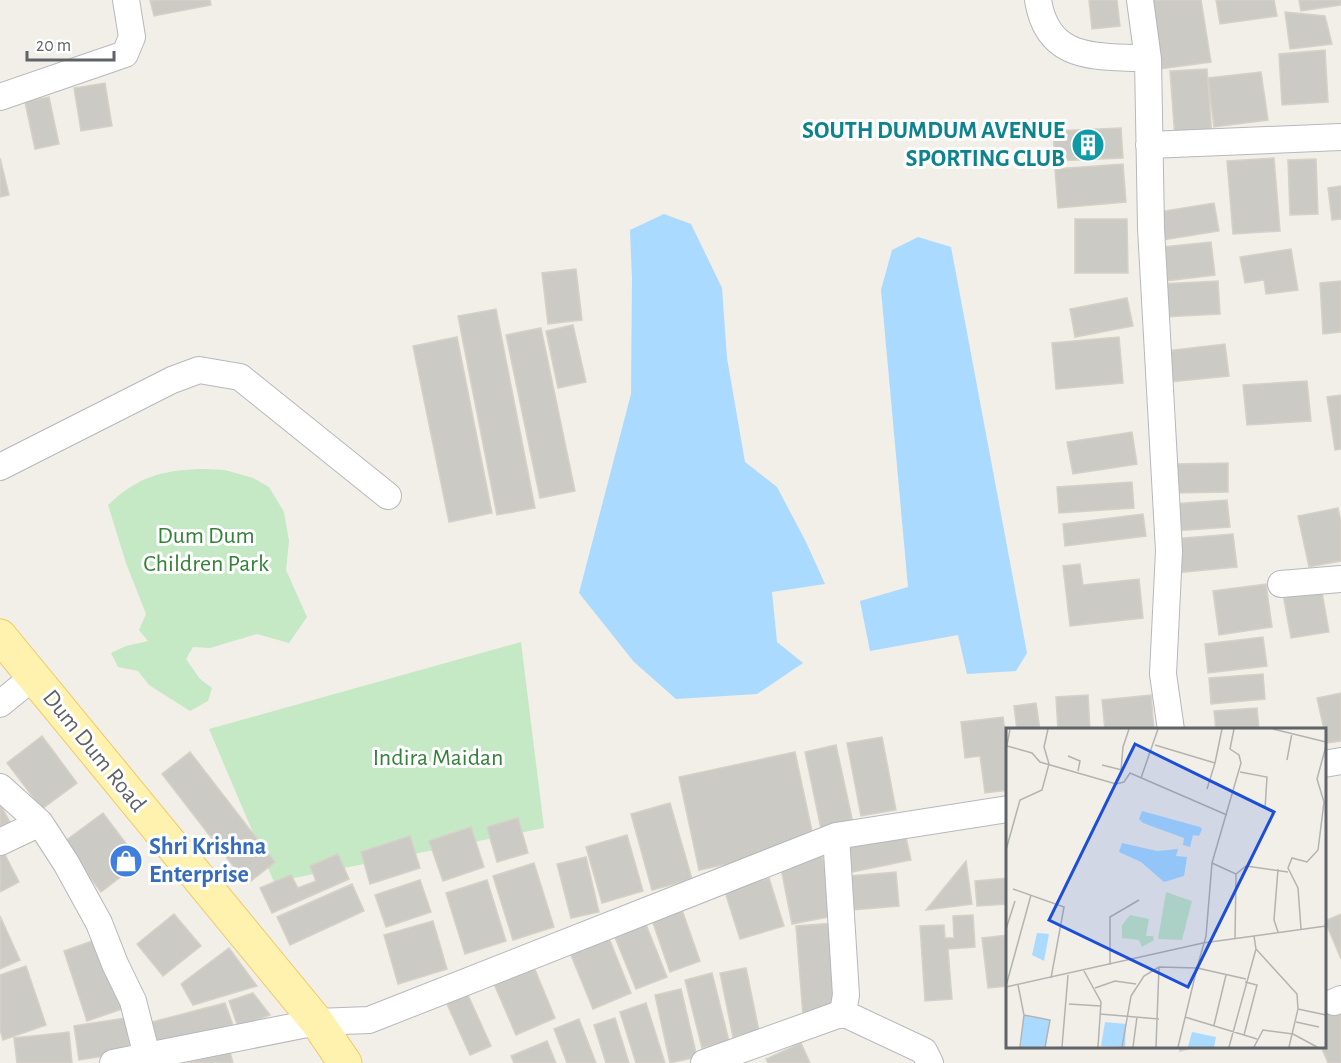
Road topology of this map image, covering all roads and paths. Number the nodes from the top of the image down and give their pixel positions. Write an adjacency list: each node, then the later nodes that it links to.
1 (126, 0): 5 (street)
2 (1038, 0): 4 (street)
3 (1140, 0): 4 (street)
4 (1148, 59): 7 (street)
5 (0, 97)
6 (1341, 137): 7 (street)
7 (1149, 145): 15 (street)
8 (0, 467): 9 (street)
9 (388, 496)
10 (1341, 579): 11 (street)
11 (1281, 584)
12 (0, 636): 13 (main road, Dum Dum Road)
13 (33, 677): 14 (street); 24 (main road, Dum Dum Road)
14 (0, 704)
15 (1171, 728)
16 (1341, 761): 17 (street)
17 (1326, 764)
18 (0, 787): 20 (street)
19 (1006, 809): 21 (street)
20 (40, 823): 22 (street); 25 (street)
21 (836, 836): 23 (street); 24 (street)
22 (0, 842)
23 (843, 1013): 28 (street); 29 (street)
24 (317, 1022): 25 (street); 27 (main road, Dum Dum Road)
25 (148, 1059): 26 (street)
26 (113, 1063)
27 (345, 1063)
28 (704, 1063)
29 (930, 1063)

